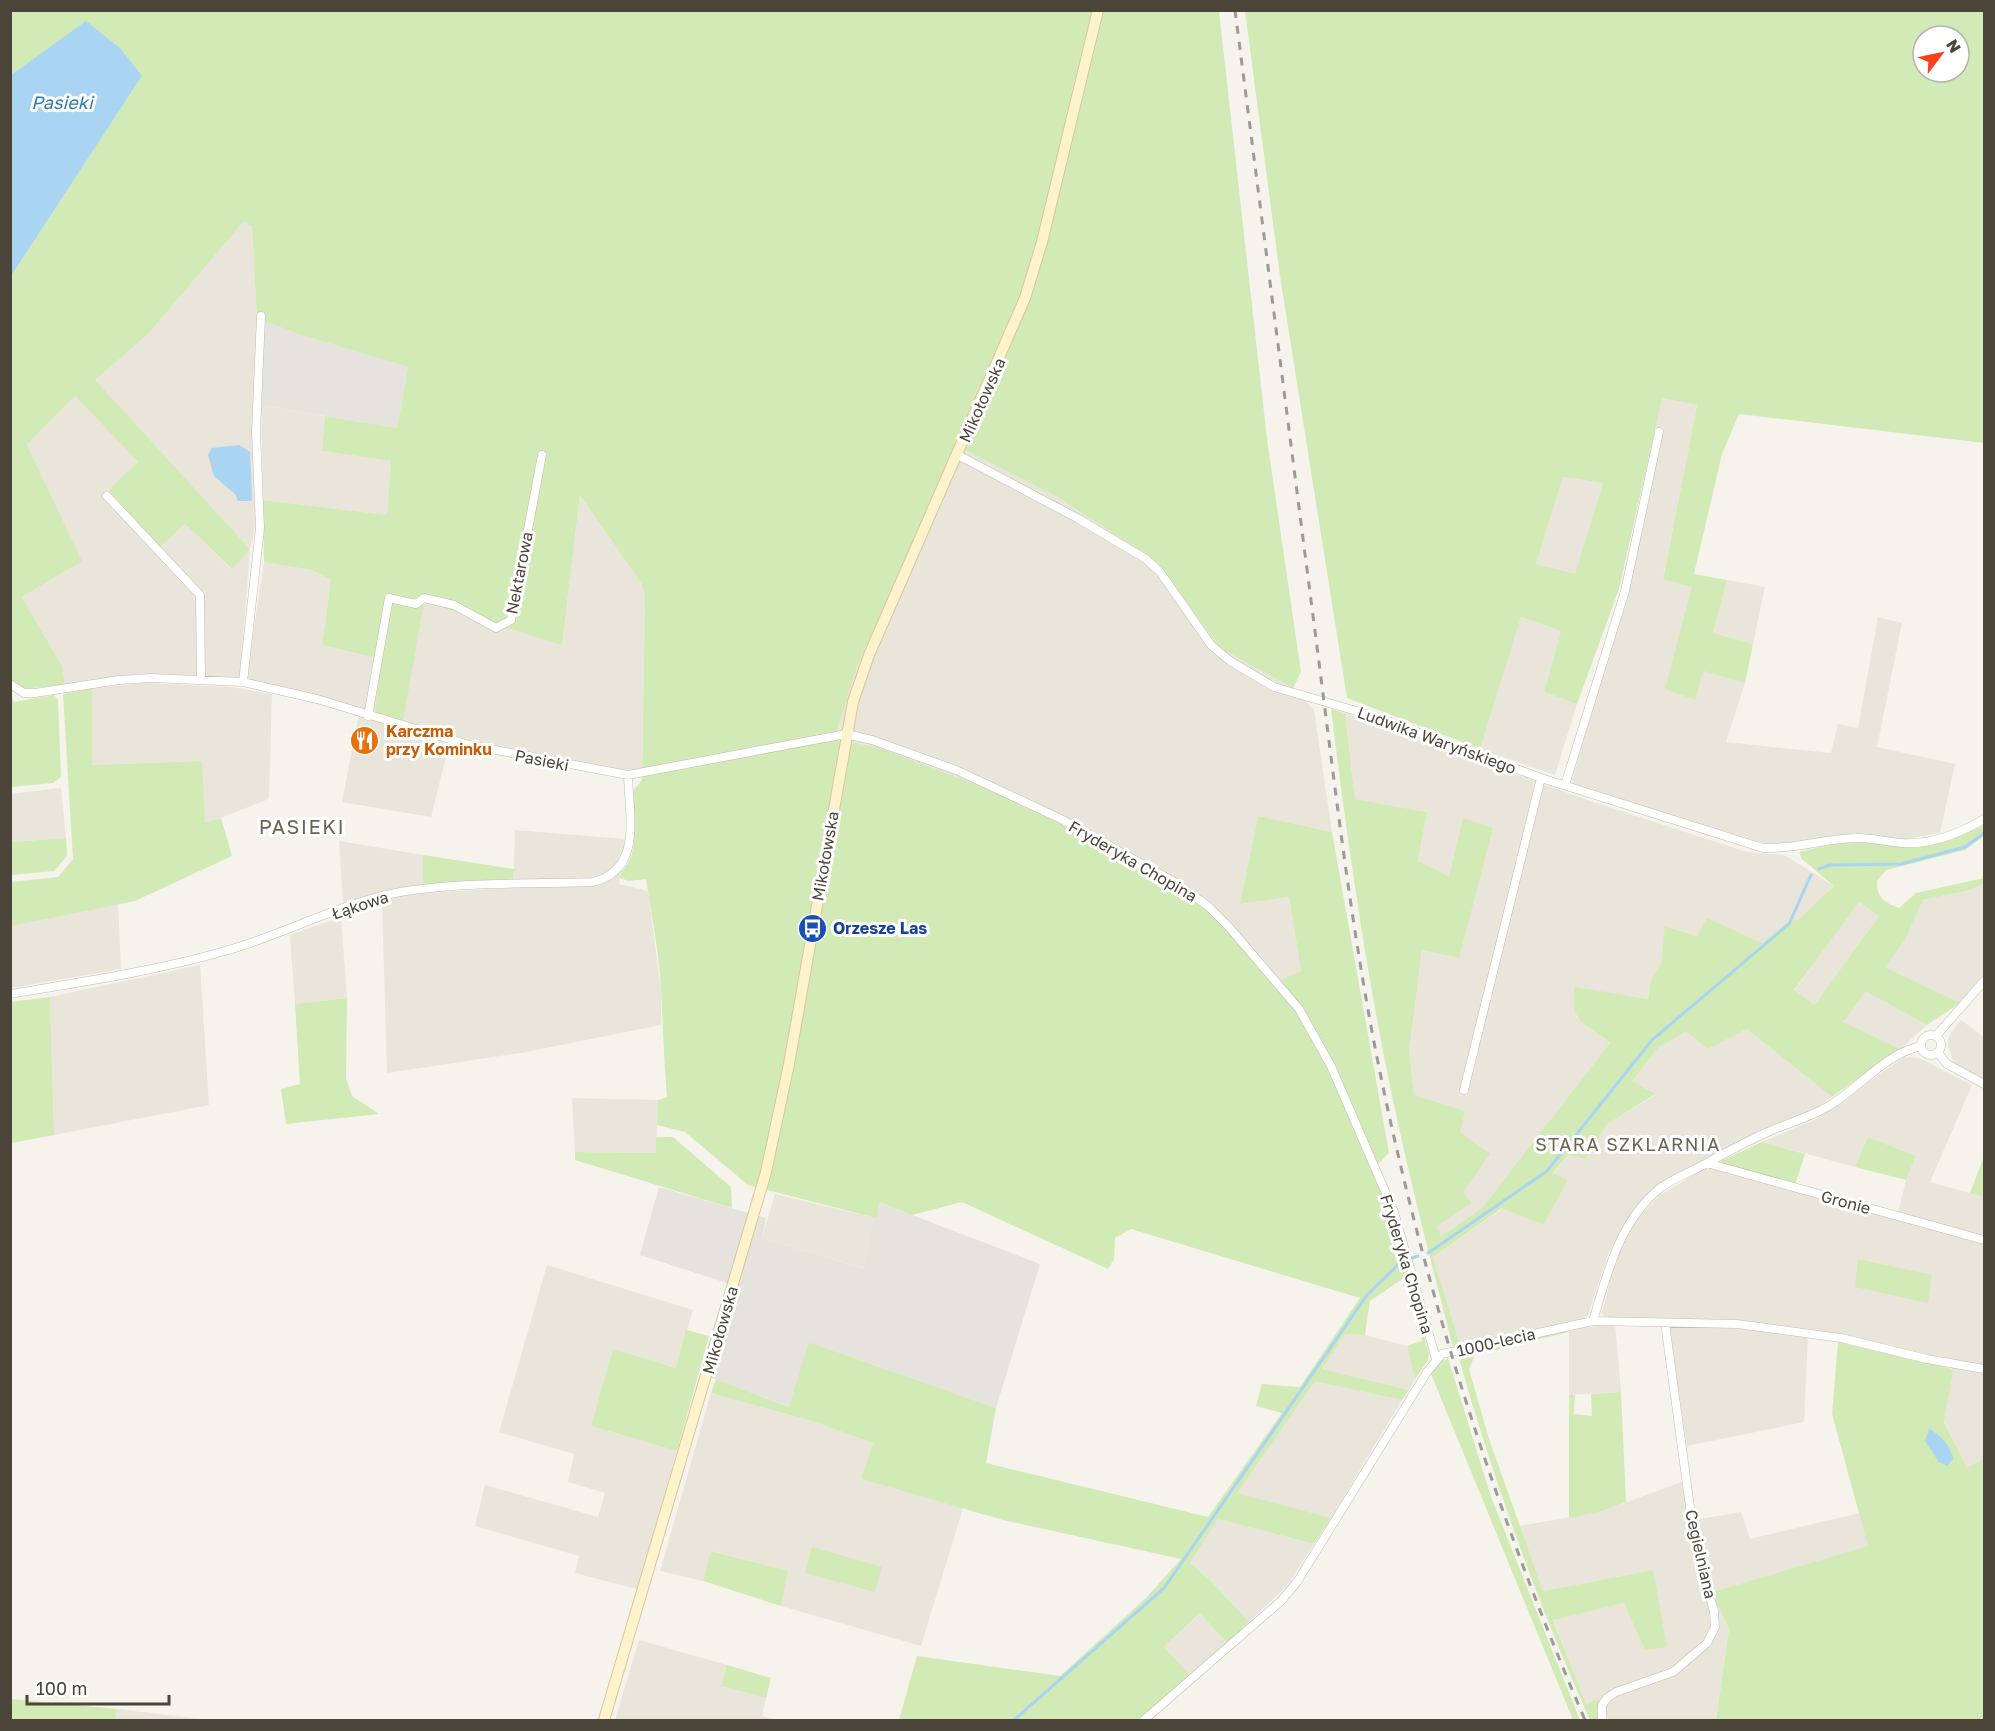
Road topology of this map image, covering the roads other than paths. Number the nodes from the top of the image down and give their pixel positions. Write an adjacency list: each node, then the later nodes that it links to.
1 (1098, 10): 5 (main road, Mikołowska)
2 (261, 316): 8 (street)
3 (1659, 432): 14 (street)
4 (542, 455): 10 (street, Nektarowa)
5 (958, 455): 11 (main road, Mikołowska); 13 (street, Ludwika Waryńskiego)
6 (107, 496): 7 (street)
7 (201, 679): 8 (street, Pasieki); 9 (street, Pasieki)
8 (243, 682): 10 (street, Pasieki)
9 (10, 684)
10 (368, 716): 12 (street, Pasieki)
11 (846, 734): 12 (street, Pasieki); 27 (street, Fryderyka Chopina); 29 (main road, Mikołowska)
12 (628, 776): 17 (street, Łąkowa)
13 (1541, 778): 14 (street, Ludwika Waryńskiego); 22 (street)
14 (1565, 785): 15 (street, Ludwika Waryńskiego)
15 (1984, 819)
16 (1984, 981): 18 (street)
17 (10, 994)
18 (1936, 1036): 19 (street); 20 (street)
19 (1921, 1046): 20 (street); 23 (street)
20 (1938, 1053): 21 (street)
21 (1984, 1084)
22 (1464, 1090)
23 (1707, 1163): 24 (street, Gronie); 25 (street)
24 (1984, 1240)
25 (1593, 1322): 26 (street, 1000-lecia); 27 (street, 1000-lecia)
26 (1665, 1323): 28 (street, 1000-lecia); 31 (street, Cegielniana)
27 (1436, 1359): 30 (street, 1000-lecia)
28 (1984, 1369)
29 (604, 1720)
30 (1144, 1720)
31 (1602, 1720)

